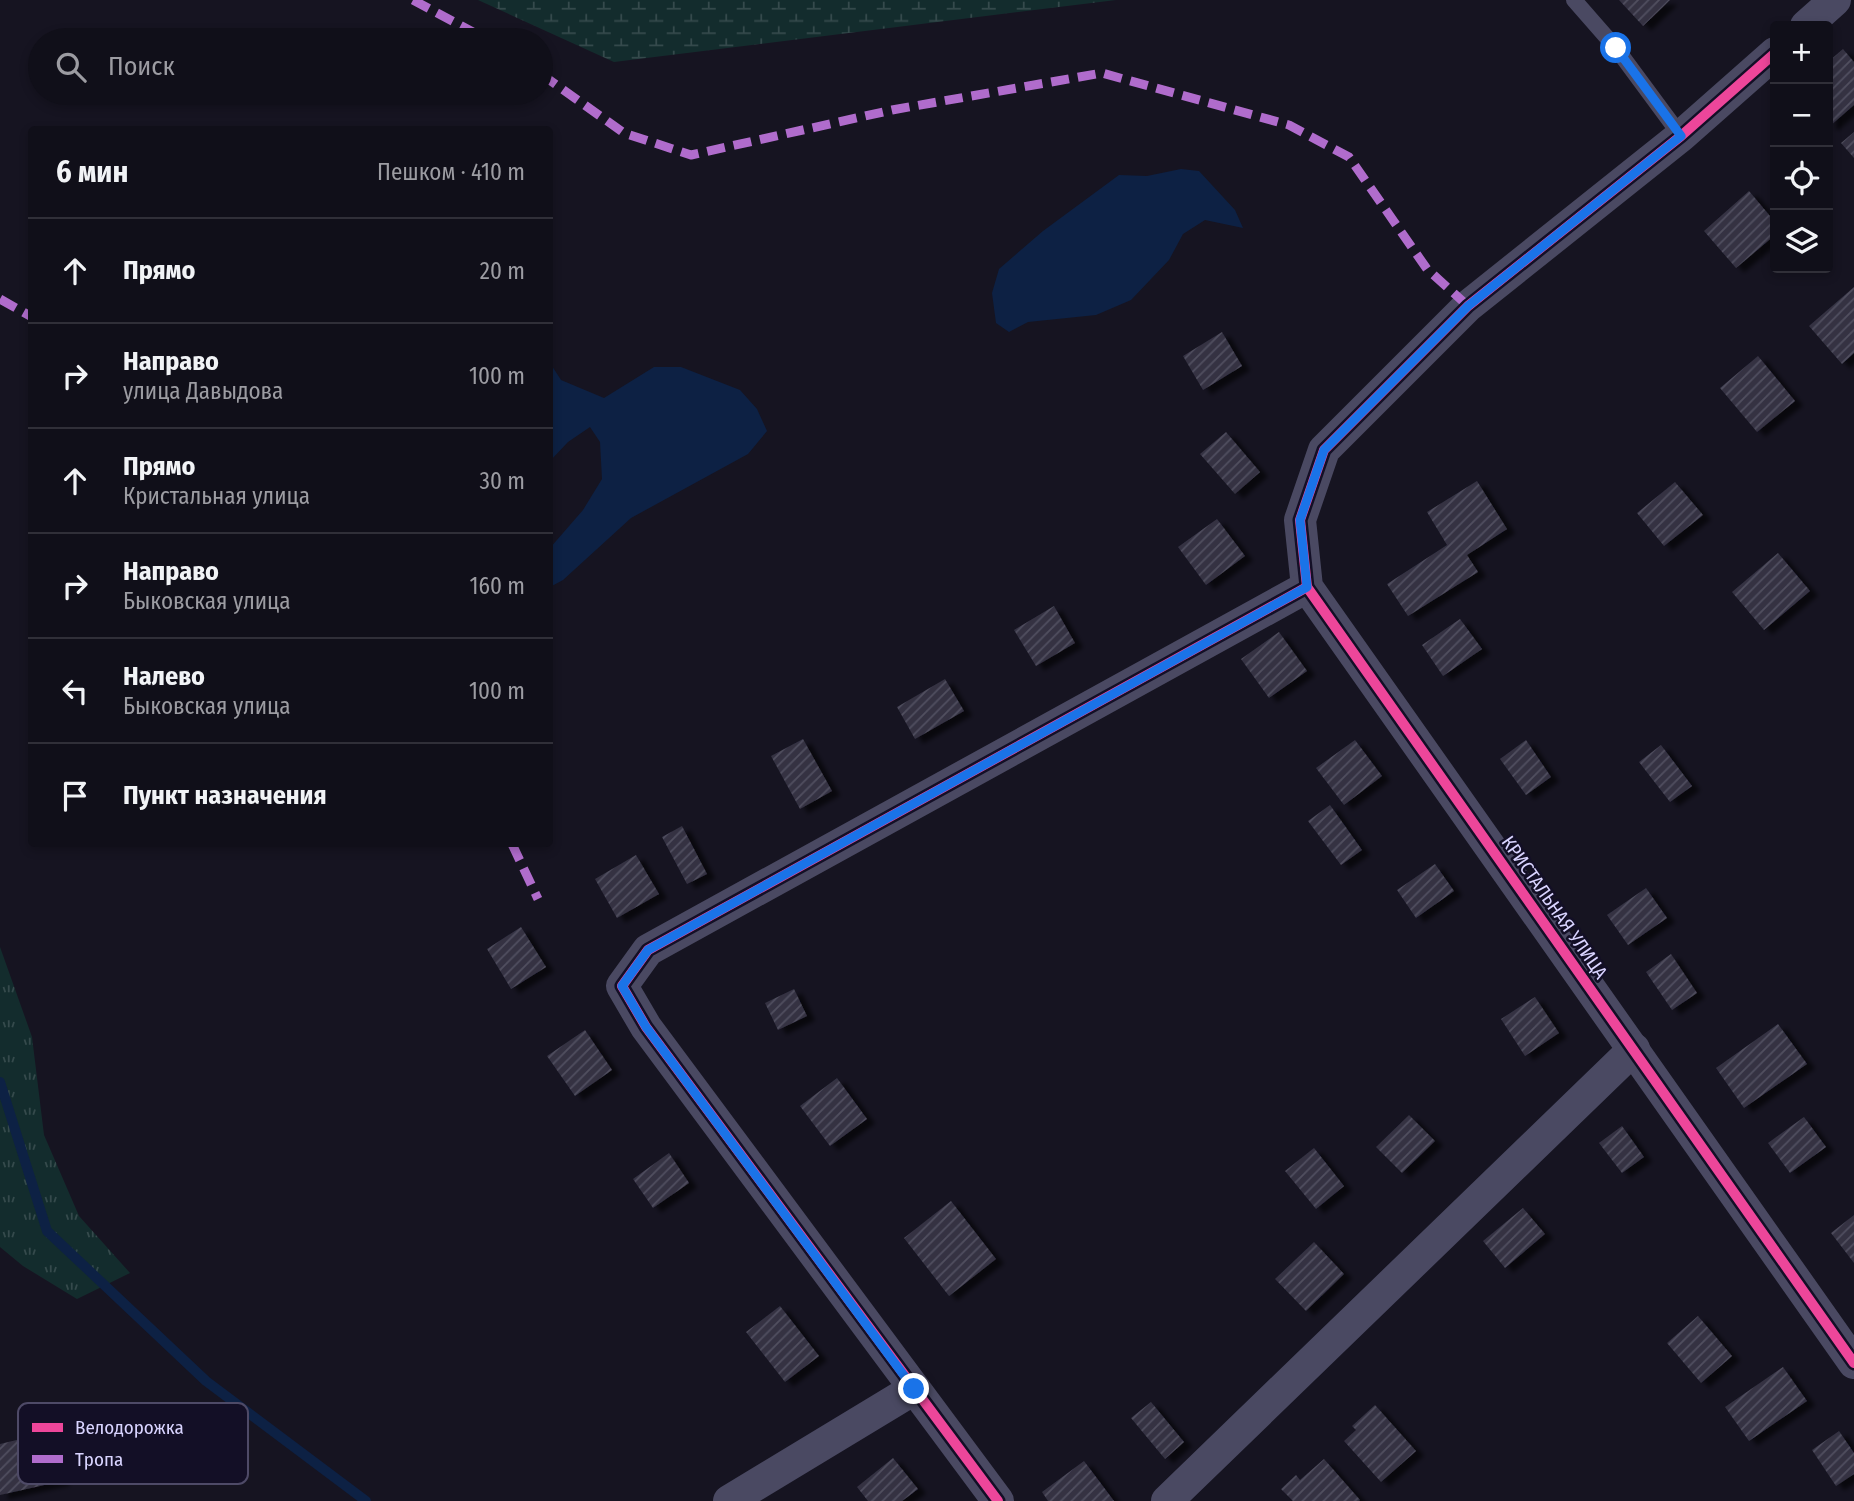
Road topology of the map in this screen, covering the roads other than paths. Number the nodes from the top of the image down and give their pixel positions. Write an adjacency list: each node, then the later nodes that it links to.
1 (1574, 0): 5 (lane)
2 (1835, 0): 3 (street)
3 (1812, 21)
4 (1770, 57): 5 (street)
5 (1681, 136): 6 (street, КРИСТАЛЬНАЯ УЛИЦА)
6 (1307, 587): 7 (street, КРИСТАЛЬНАЯ УЛИЦА); 9 (street)
7 (1634, 1049): 8 (street, КРИСТАЛЬНАЯ УЛИЦА); 12 (street)
8 (1854, 1363)
9 (914, 1389): 10 (street); 11 (street)
10 (729, 1501)
11 (998, 1501)
12 (1167, 1501)

